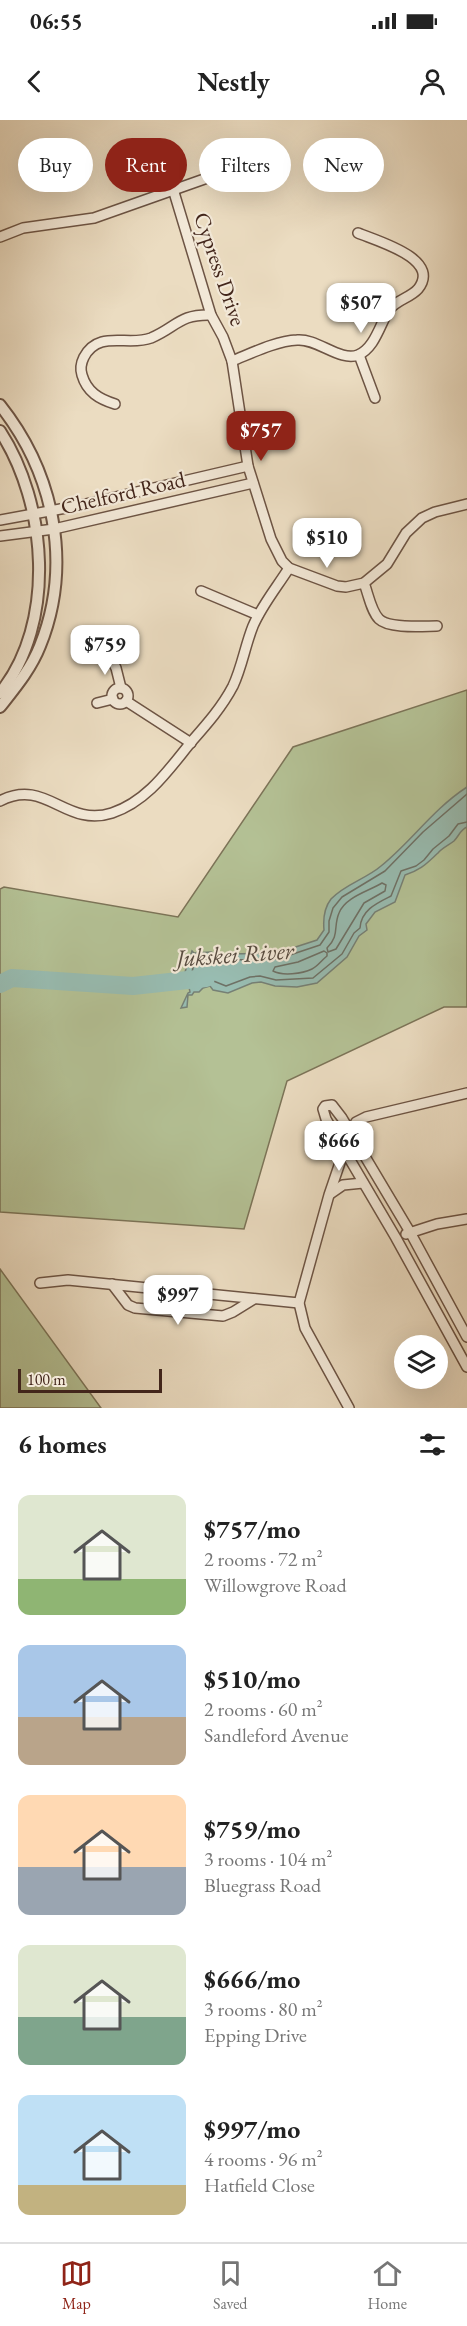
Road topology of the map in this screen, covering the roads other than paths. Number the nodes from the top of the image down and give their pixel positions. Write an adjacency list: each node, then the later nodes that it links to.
1 (164, 192): 4 (street, Cypress Drive)
2 (173, 192): 5 (street, Cypress Drive)
3 (358, 233): 6 (street)
4 (0, 237)
5 (211, 315): 7 (street, Cypress Drive); 9 (street)
6 (359, 355): 7 (street); 8 (street)
7 (232, 361): 12 (street, Cypress Drive)
8 (375, 398)
9 (115, 404)
10 (0, 405): 15 (street)
11 (0, 430): 16 (street)
12 (248, 465): 13 (street, Cypress Drive); 15 (street, Chelford Road)
13 (253, 483): 18 (street, Chelford Road); 21 (street, Cypress Drive)
14 (467, 504): 22 (street)
15 (50, 510): 16 (street, Chelford Road); 18 (street)
16 (32, 513): 17 (street, Chelford Road); 19 (street)
17 (3, 520): 20 (street)
18 (54, 529): 19 (street, Chelford Road); 32 (street)
19 (36, 533): 20 (street, Chelford Road); 28 (street)
20 (5, 536)
21 (289, 568): 22 (street); 24 (street)
22 (364, 583): 25 (street)
23 (201, 591): 24 (street)
24 (258, 615): 33 (street)
25 (437, 626)
26 (109, 655): 27 (street)
27 (121, 688): 29 (street); 30 (street)
28 (0, 693)
29 (113, 699): 30 (street); 31 (street)
30 (126, 701): 33 (street)
31 (97, 703)
32 (0, 707)
33 (191, 743): 34 (street)
34 (0, 801)
35 (467, 1093): 36 (street)
36 (350, 1133): 37 (street); 37 (street); 41 (street)
37 (344, 1150): 38 (street); 39 (street)
38 (363, 1182): 39 (street); 42 (street)
39 (329, 1195): 46 (street)
40 (467, 1219): 41 (street)
41 (410, 1232): 42 (street); 47 (street)
42 (396, 1238): 48 (street)
43 (40, 1283): 44 (street)
44 (112, 1284): 45 (street); 45 (street)
45 (254, 1299): 46 (street)
46 (299, 1303): 49 (street)
47 (467, 1337)
48 (467, 1367)
49 (350, 1408)

